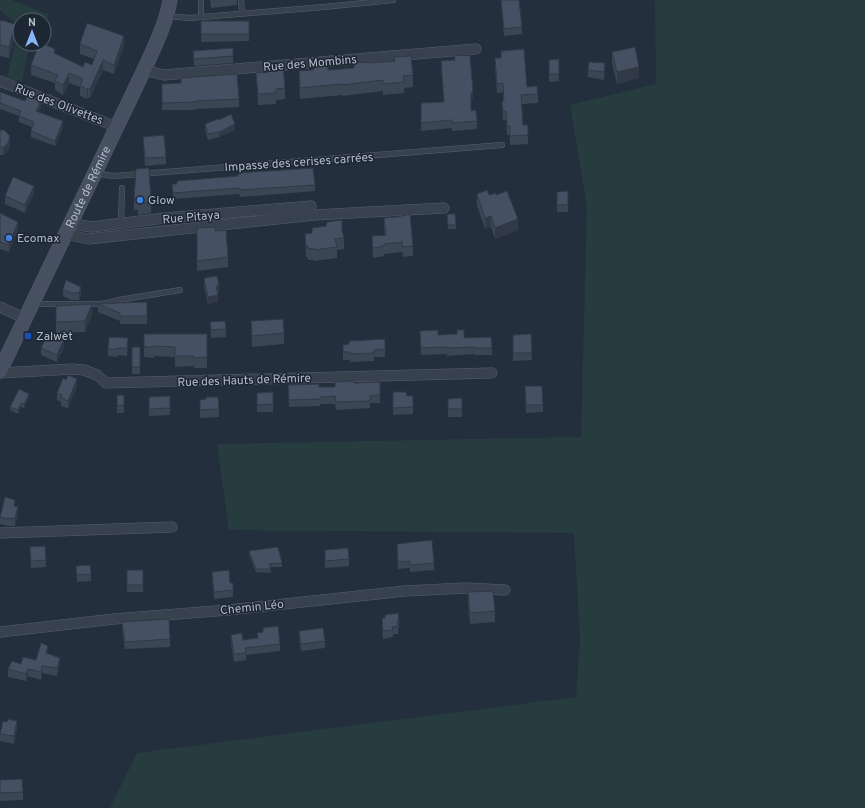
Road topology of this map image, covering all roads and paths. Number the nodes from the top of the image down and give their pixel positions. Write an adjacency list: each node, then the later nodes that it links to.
1 (170, 0): 6 (main road, Route de Rémire)
2 (201, 0): 7 (lane)
3 (241, 0): 5 (lane)
4 (393, 0): 5 (lane)
5 (242, 14): 7 (lane)
6 (166, 16): 7 (lane); 9 (main road, Route de Rémire)
7 (201, 18)
8 (476, 49): 9 (street, Rue des Mombins)
9 (144, 70): 11 (main road, Route de Rémire)
10 (0, 81): 11 (street, Rue des Olivettes)
11 (117, 127): 13 (main road, Route de Rémire)
12 (502, 145): 13 (lane, Impasse des cerises carrées)
13 (96, 170): 18 (main road, Route de Rémire)
14 (122, 188): 17 (lane)
15 (311, 206): 17 (street, Rue Pitaya)
16 (444, 208): 18 (street)
17 (121, 224): 18 (street, Rue Pitaya)
18 (68, 228): 20 (main road, Route de Rémire)
19 (180, 290): 20 (lane)
20 (32, 304): 22 (main road, Route de Rémire)
21 (0, 307): 22 (street)
22 (26, 318): 23 (main road, Route de Rémire)
23 (2, 365): 24 (street, Rue des Hauts de Rémire)
24 (492, 373)
25 (172, 527): 26 (street)
26 (0, 533)
27 (505, 590): 28 (street, Chemin Léo)
28 (0, 632)

